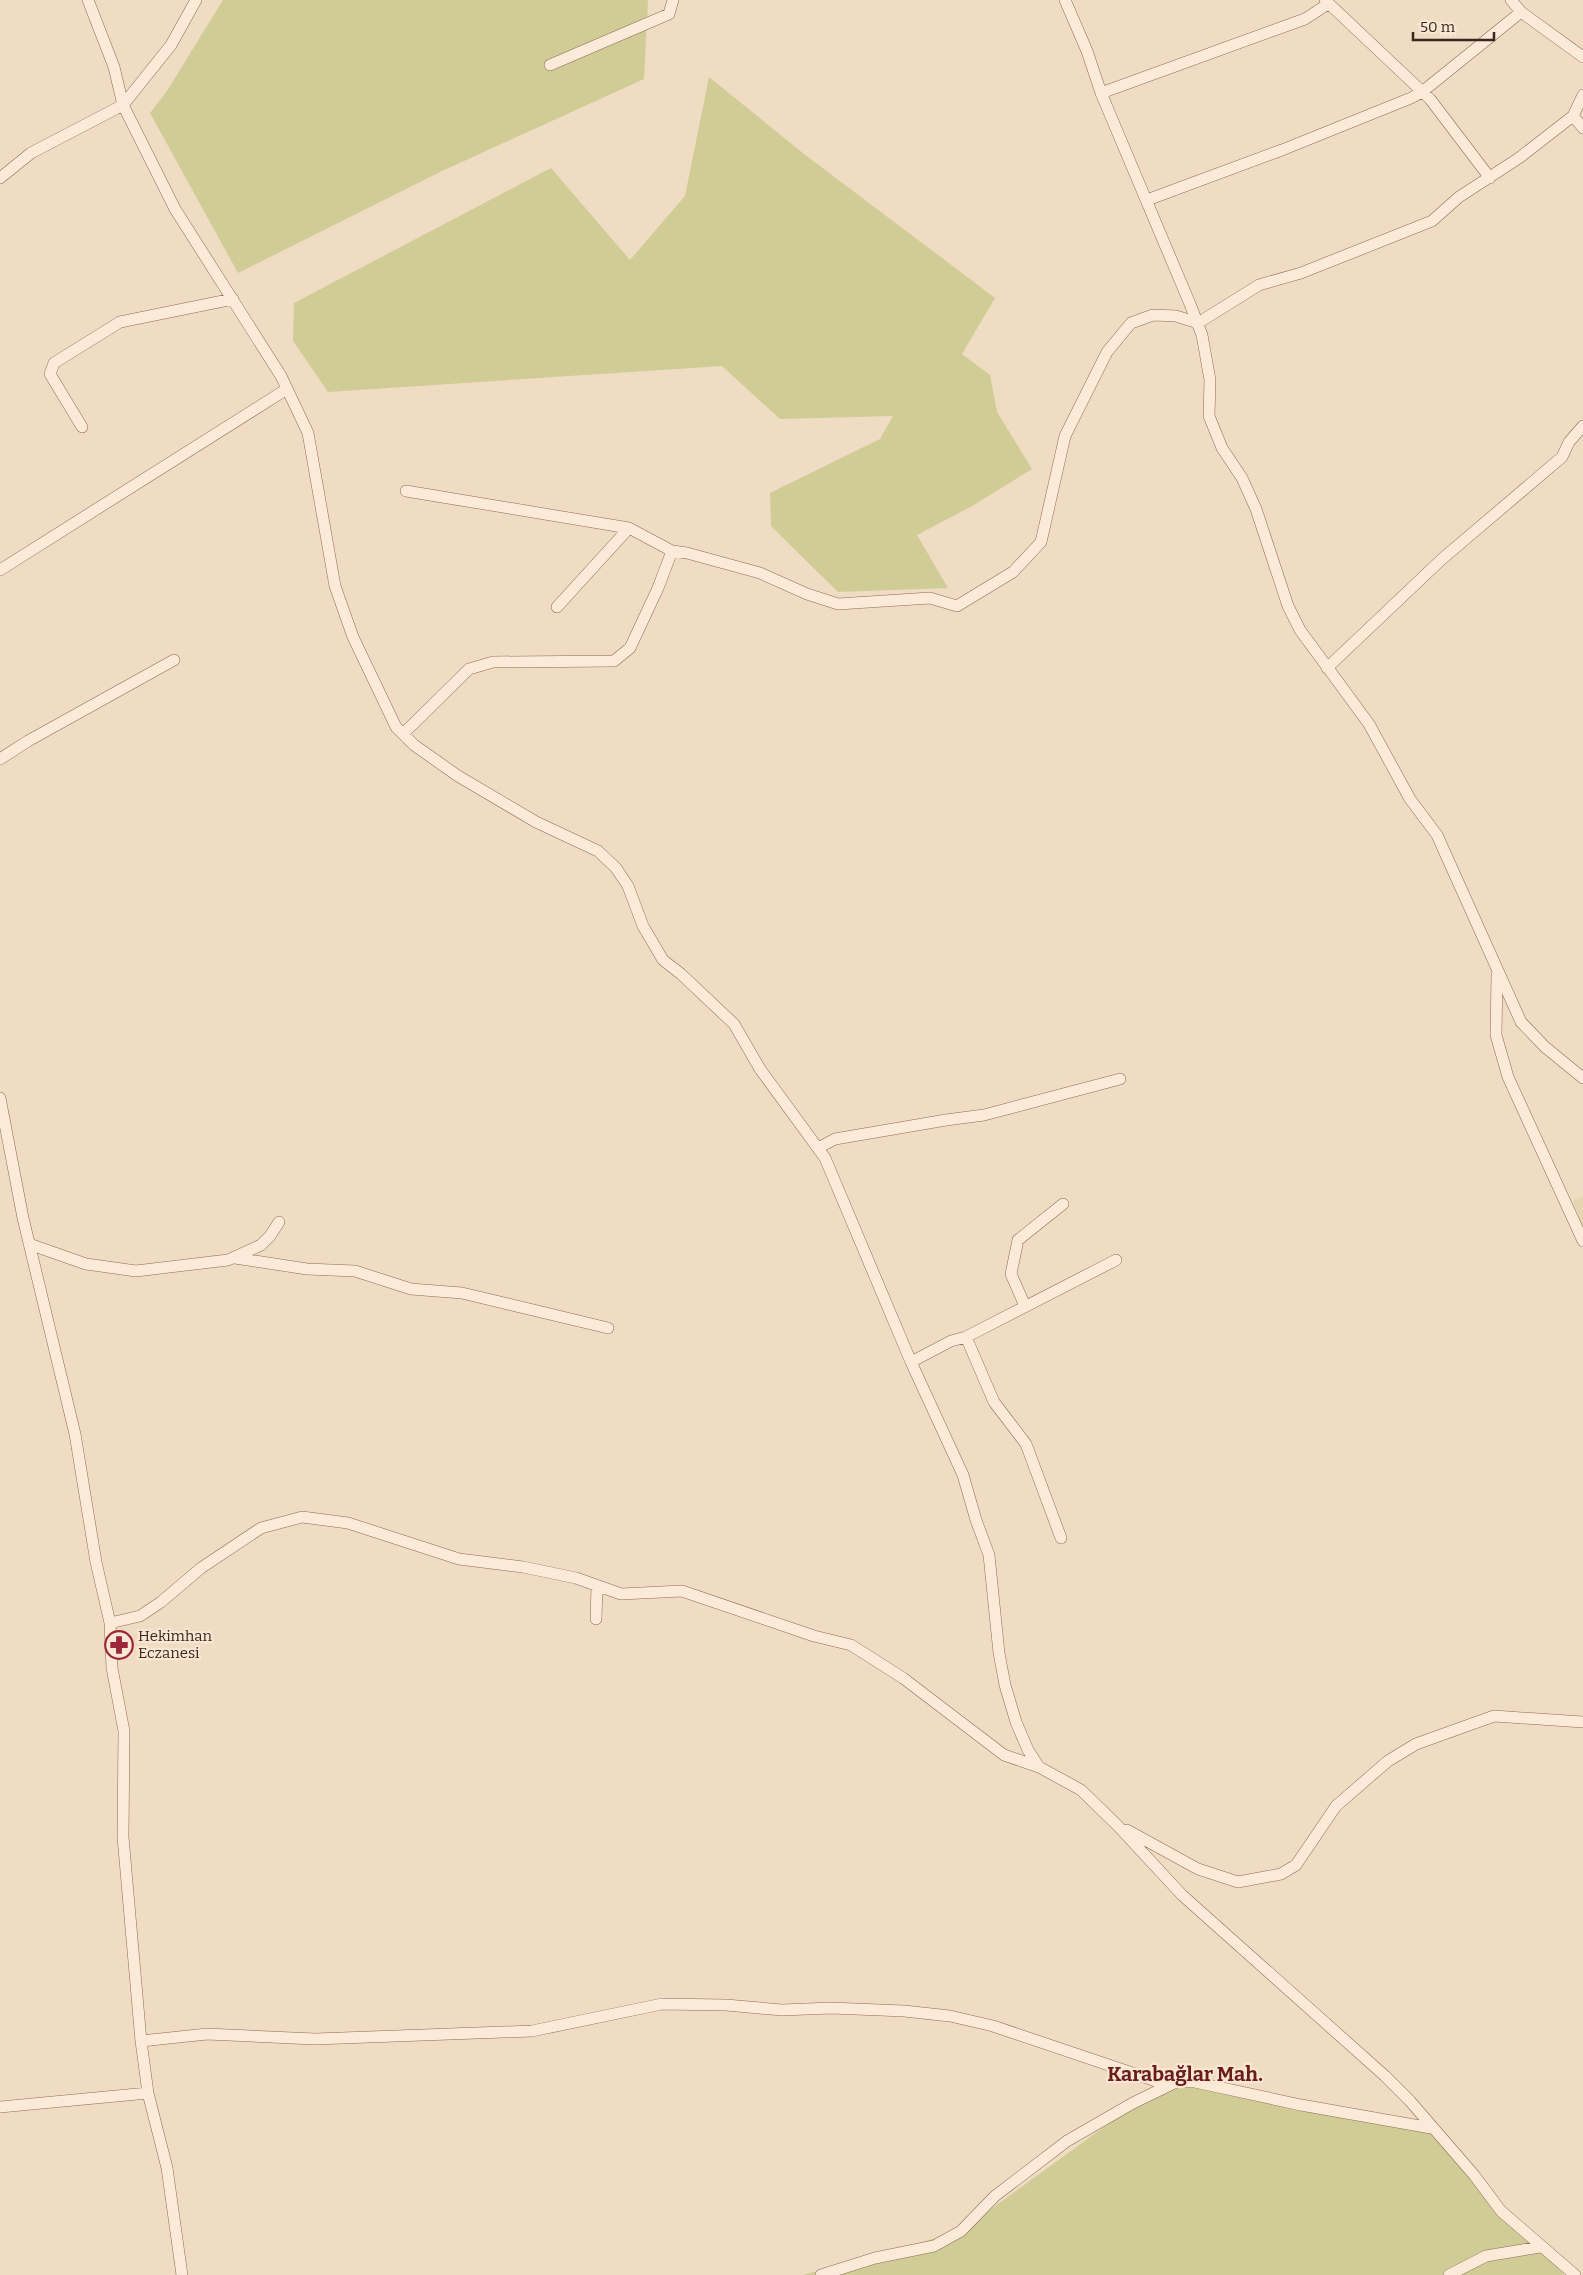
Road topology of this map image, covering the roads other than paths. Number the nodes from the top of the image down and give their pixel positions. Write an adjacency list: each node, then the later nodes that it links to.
1 (88, 0): 13 (street)
2 (196, 0): 13 (street)
3 (673, 0): 9 (street)
4 (1066, 0): 11 (street)
5 (1511, 0): 7 (street)
6 (1326, 2): 10 (street); 11 (street)
7 (1521, 12): 8 (street); 10 (street)
8 (1583, 57)
9 (550, 65)
10 (1422, 92): 17 (street); 18 (street)
11 (1101, 93): 18 (street)
12 (1583, 95): 14 (street)
13 (123, 105): 16 (street); 19 (street)
14 (1573, 116): 15 (street); 17 (street)
15 (1583, 128)
16 (0, 178)
17 (1490, 178): 20 (street)
18 (1147, 200): 20 (street)
19 (233, 300): 21 (street); 23 (street)
20 (1198, 324): 26 (street); 30 (street)
21 (287, 389): 27 (street); 31 (street)
22 (1583, 426): 30 (street)
23 (82, 427)
24 (406, 491): 25 (street)
25 (629, 528): 26 (street); 28 (street)
26 (672, 551): 31 (street)
27 (0, 570)
28 (557, 607)
29 (174, 660): 32 (street)
30 (1327, 668): 33 (street)
31 (403, 734): 37 (street)
32 (0, 759)
33 (1496, 969): 34 (street); 40 (street)
34 (1583, 1078)
35 (1120, 1079): 37 (street)
36 (0, 1098): 41 (street)
37 (818, 1148): 47 (street)
38 (1063, 1204): 44 (street)
39 (279, 1222): 42 (street)
40 (1583, 1241)
41 (29, 1244): 42 (street); 51 (street)
42 (235, 1258): 45 (street)
43 (1116, 1260): 44 (street)
44 (1026, 1306): 46 (street)
45 (608, 1328)
46 (966, 1338): 47 (street); 48 (street)
47 (912, 1362): 53 (street)
48 (1061, 1538)
49 (597, 1586): 50 (street); 51 (street); 53 (street)
50 (596, 1619)
51 (110, 1623): 55 (street)
52 (1583, 1722): 54 (street)
53 (1040, 1767): 54 (street)
54 (1118, 1826): 59 (street)
55 (140, 2041): 56 (street); 57 (street)
56 (1177, 2082): 59 (street); 62 (street)
57 (148, 2093): 58 (street); 61 (street)
58 (0, 2107)
59 (1431, 2128): 60 (street)
60 (1540, 2247): 63 (street); 64 (street)
61 (182, 2275)
62 (821, 2275)
63 (1449, 2275)
64 (1575, 2275)

